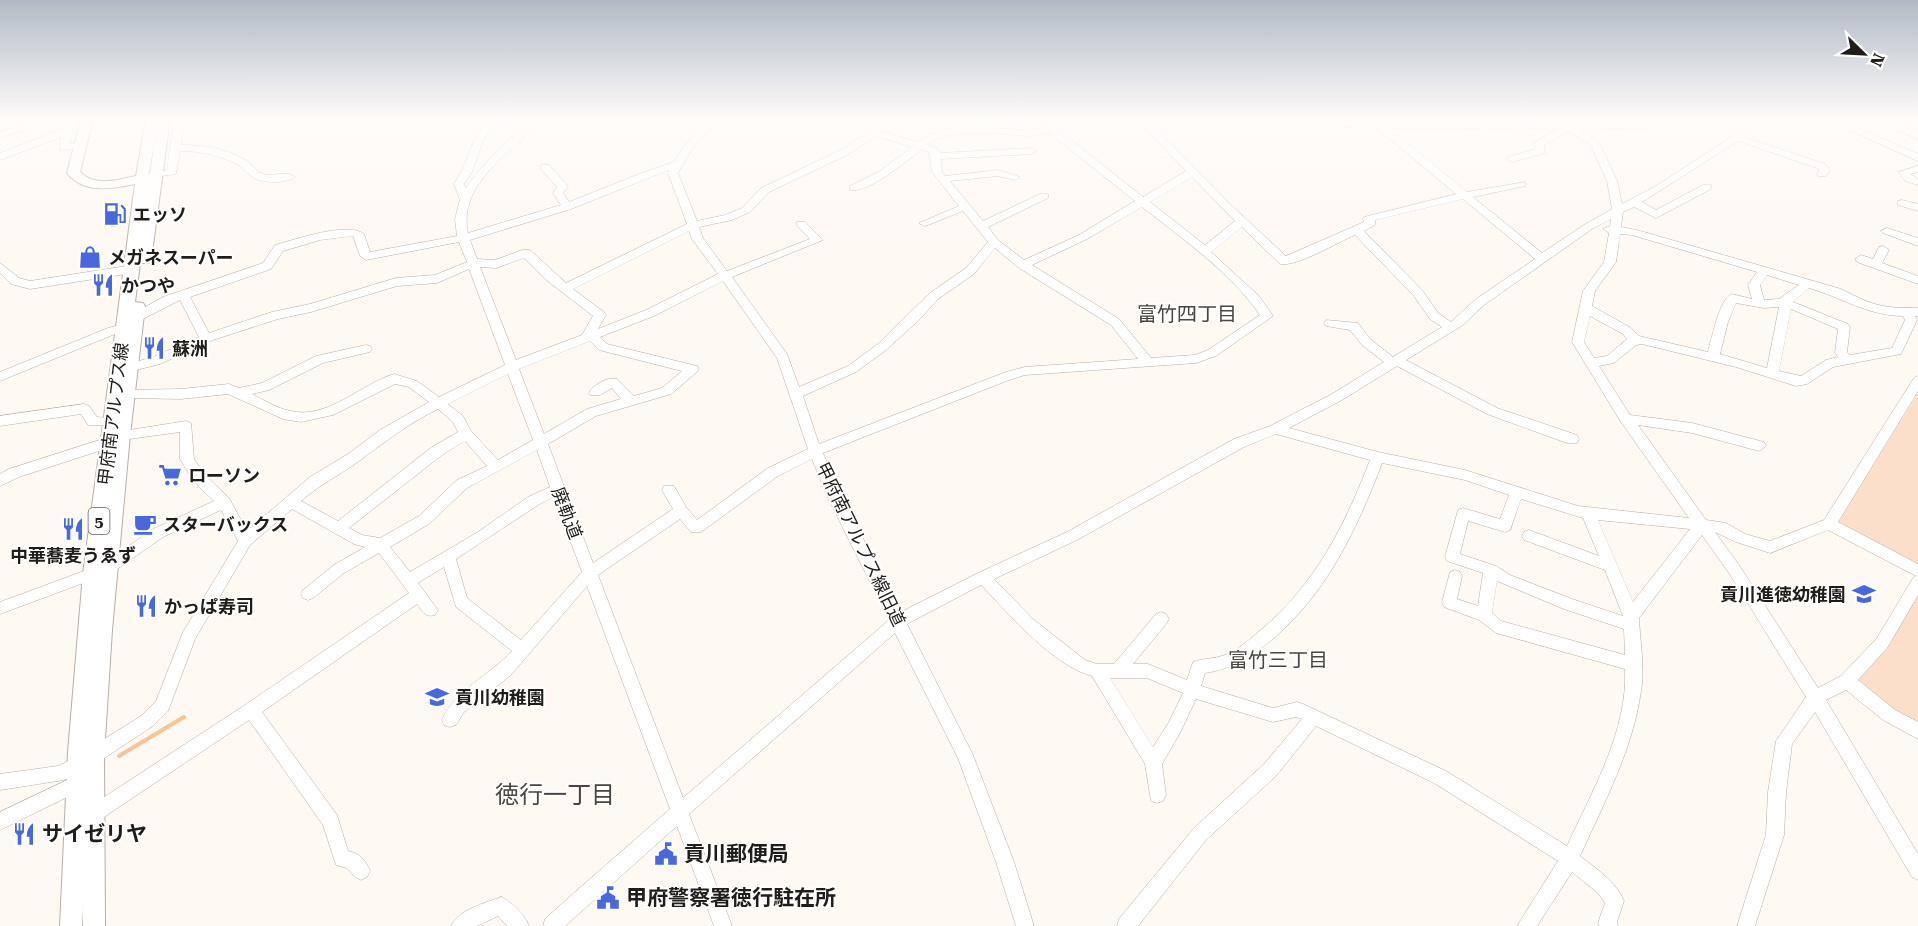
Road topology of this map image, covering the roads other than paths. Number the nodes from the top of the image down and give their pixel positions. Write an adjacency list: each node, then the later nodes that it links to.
1 (75, 162): 23 (main road)
2 (151, 162): 23 (main road, 甲府南アルプス線 / 5)
3 (154, 162): 23 (main road, 甲府南アルプス線 / 5)
4 (173, 162): 23 (street)
5 (242, 162): 24 (street)
6 (471, 162): 33 (street)
7 (493, 162): 33 (street, 廃軌道)
8 (678, 162): 18 (street)
9 (823, 162): 44 (street)
10 (899, 162): 30 (street)
11 (936, 162): 26 (street)
12 (1094, 162): 34 (street)
13 (1184, 162): 21 (street)
14 (1424, 162): 32 (street)
15 (1603, 162): 40 (street)
16 (1698, 162): 35 (street)
17 (1810, 162): 22 (street)
18 (676, 165): 37 (street); 44 (street, 甲府南アルプス線旧道)
19 (545, 166): 37 (street)
20 (1918, 170): 27 (street)
21 (1193, 172): 34 (street); 41 (street)
22 (1822, 174)
23 (150, 177): 61 (main road, 甲府南アルプス線 / 5); 72 (main road, 甲府南アルプス線 / 5)
24 (290, 177)
25 (1015, 177): 26 (street)
26 (942, 179): 38 (street)
27 (1918, 182)
28 (1521, 184): 32 (street)
29 (1707, 187): 35 (street)
30 (854, 188)
31 (1044, 196): 45 (street)
32 (1467, 197): 47 (street); 55 (street)
33 (465, 200): 50 (street, 廃軌道)
34 (1144, 201): 54 (street); 59 (street)
35 (1634, 202): 40 (street)
36 (1902, 203): 39 (street)
37 (567, 207): 50 (street)
38 (965, 207): 42 (street); 45 (street)
39 (1918, 208)
40 (1618, 211): 46 (street); 48 (street)
41 (1242, 221): 47 (street); 54 (street)
42 (924, 223)
43 (801, 224): 63 (street)
44 (693, 225): 63 (street, 甲府南アルプス線旧道); 66 (street)
45 (981, 226): 51 (street)
46 (1588, 227): 48 (street); 55 (street)
47 (1356, 229): 74 (street)
48 (1616, 230): 62 (street); 70 (street)
49 (1887, 231): 52 (street)
50 (463, 237): 57 (street, 廃軌道); 67 (street)
51 (994, 242): 59 (street); 92 (street)
52 (1918, 242)
53 (1883, 250): 58 (street)
54 (1205, 251): 81 (street)
55 (1542, 259): 74 (street)
56 (1862, 259): 58 (street)
57 (474, 263): 66 (street); 76 (street); 84 (street, 廃軌道)
58 (1876, 264): 64 (street)
59 (1023, 266): 81 (street)
60 (0, 267): 61 (street)
61 (133, 269): 72 (main road, 甲府南アルプス線 / 5)
62 (1764, 271): 65 (street); 68 (street)
63 (724, 276): 75 (street); 92 (street, 甲府南アルプス線旧道)
64 (1918, 280)
65 (1807, 283): 69 (street); 71 (street)
66 (565, 288): 75 (street)
67 (183, 295): 72 (street); 76 (street)
68 (1759, 303): 69 (street); 79 (street)
69 (1785, 303): 80 (street); 86 (street)
70 (1585, 308): 77 (street); 83 (street)
71 (1915, 312): 80 (street)
72 (132, 323): 85 (main road, 甲府南アルプス線 / 5); 87 (street); 98 (main road, 甲府南アルプス線 / 5)
73 (1330, 323): 82 (street)
74 (1450, 327): 82 (street)
75 (589, 336): 84 (street); 93 (street)
76 (206, 338): 85 (street)
77 (1636, 341): 79 (street); 83 (street)
78 (366, 349): 91 (street)
79 (1713, 357): 86 (street)
80 (1845, 358): 86 (street)
81 (1147, 362): 103 (street)
82 (1395, 362): 97 (street); 100 (street)
83 (1590, 363): 95 (street)
84 (513, 366): 94 (street); 101 (street, 廃軌道)
85 (132, 367): 90 (main road, 甲府南アルプス線 / 5)
86 (1772, 374)
87 (0, 377)
88 (1918, 381): 114 (street)
89 (595, 392): 93 (street)
90 (129, 393): 91 (street); 98 (main road, 甲府南アルプス線 / 5)
91 (238, 393): 94 (street)
92 (797, 393): 103 (street, 甲府南アルプス線旧道)
93 (632, 402): 101 (street)
94 (439, 403): 99 (street); 111 (street)
95 (1626, 418): 102 (street); 115 (street)
96 (0, 421): 98 (street)
97 (1275, 429): 104 (street); 127 (street)
98 (114, 433): 106 (street); 110 (street); 123 (main road, 甲府南アルプス線 / 5)
99 (466, 434): 105 (street); 116 (street)
100 (1572, 439)
101 (540, 443): 105 (street); 107 (street, 廃軌道)
102 (1759, 446)
103 (815, 451): 112 (street); 136 (street, 甲府南アルプス線旧道)
104 (1378, 457): 109 (street); 143 (street)
105 (497, 467): 119 (street)
106 (0, 480)
107 (558, 489): 120 (street); 125 (street, 廃軌道)
108 (669, 490): 112 (street)
109 (1517, 492): 113 (street); 122 (street)
110 (224, 502): 118 (street); 123 (street)
111 (291, 502): 116 (street); 118 (street)
112 (681, 511): 125 (street)
113 (1588, 513): 115 (street); 121 (street)
114 (1829, 524): 115 (street); 124 (street)
115 (1701, 526): 137 (street); 144 (street)
116 (339, 528): 119 (street)
117 (1529, 536): 121 (street)
118 (244, 541): 149 (street)
119 (382, 545): 128 (street); 130 (street)
120 (448, 557): 128 (street); 138 (street)
121 (1610, 566): 137 (street)
122 (1491, 570): 134 (street); 137 (street)
123 (100, 571): 132 (street); 149 (main road, 甲府南アルプス線 / 5); 152 (main road, 甲府南アルプス線 / 5)
124 (1918, 571)
125 (590, 573): 138 (street); 155 (street, 廃軌道)
126 (1455, 576): 134 (street)
127 (983, 577): 136 (street); 140 (street)
128 (408, 581): 131 (street)
129 (1918, 582): 142 (street)
130 (308, 594)
131 (419, 594): 133 (street); 145 (street)
132 (0, 608)
133 (430, 610)
134 (1484, 615): 139 (street)
135 (1161, 619): 141 (street)
136 (898, 621): 155 (street); 167 (street, 甲府南アルプス線旧道)
137 (1631, 621): 139 (street)
138 (523, 651): 147 (street)
139 (1634, 664): 158 (street)
140 (1097, 671): 141 (street); 150 (street)
141 (1118, 671): 143 (street)
142 (1847, 681): 144 (street); 148 (street)
143 (1193, 690): 146 (street); 150 (street)
144 (1816, 697): 160 (street); 171 (street)
145 (251, 710): 156 (street); 159 (street)
146 (1314, 717): 158 (street); 168 (street)
147 (450, 720)
148 (1918, 731)
149 (94, 755): 151 (main road, 甲府南アルプス線 / 5); 152 (street)
150 (1153, 762): 154 (street)
151 (94, 774): 152 (street); 156 (main road, 甲府南アルプス線 / 5)
152 (77, 775): 153 (street); 157 (street); 161 (main road, 甲府南アルプス線 / 5)
153 (0, 782)
154 (1157, 795)
155 (680, 812): 165 (street); 166 (street, 廃軌道)
156 (95, 813): 162 (main road, 甲府南アルプス線 / 5)
157 (0, 821)
158 (1570, 859): 169 (street); 170 (street)
159 (361, 871)
160 (1918, 871)
161 (71, 926)
162 (94, 926)
163 (460, 926): 164 (street)
164 (520, 926)
165 (552, 926)
166 (723, 926)
167 (1025, 926)
168 (1126, 926)
169 (1526, 926)
170 (1609, 926)
171 (1746, 926)

